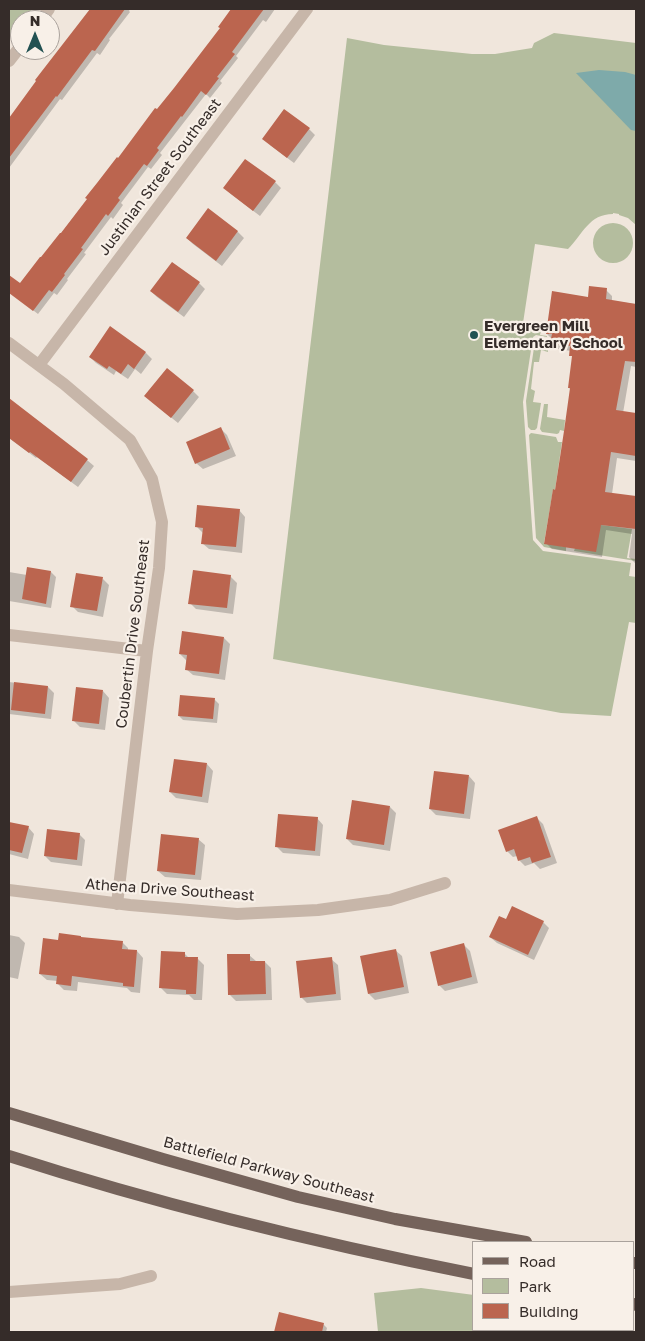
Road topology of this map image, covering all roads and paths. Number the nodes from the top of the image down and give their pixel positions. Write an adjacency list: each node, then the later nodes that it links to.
1 (307, 9): 3 (street, Justinian Street Southeast)
2 (9, 343): 3 (street, Coubertin Drive Southeast)
3 (39, 365): 5 (street, Coubertin Drive Southeast)
4 (9, 635): 5 (street)
5 (147, 651): 8 (street, Coubertin Drive Southeast)
6 (445, 883): 8 (street, Athena Drive Southeast)
7 (9, 890): 8 (street, Athena Drive Southeast)
8 (117, 904)
9 (9, 1113): 11 (main road, Battlefield Parkway Southeast)
10 (9, 1156): 12 (main road)
11 (520, 1241)
12 (472, 1274)
13 (151, 1276): 14 (street)
14 (9, 1292)

